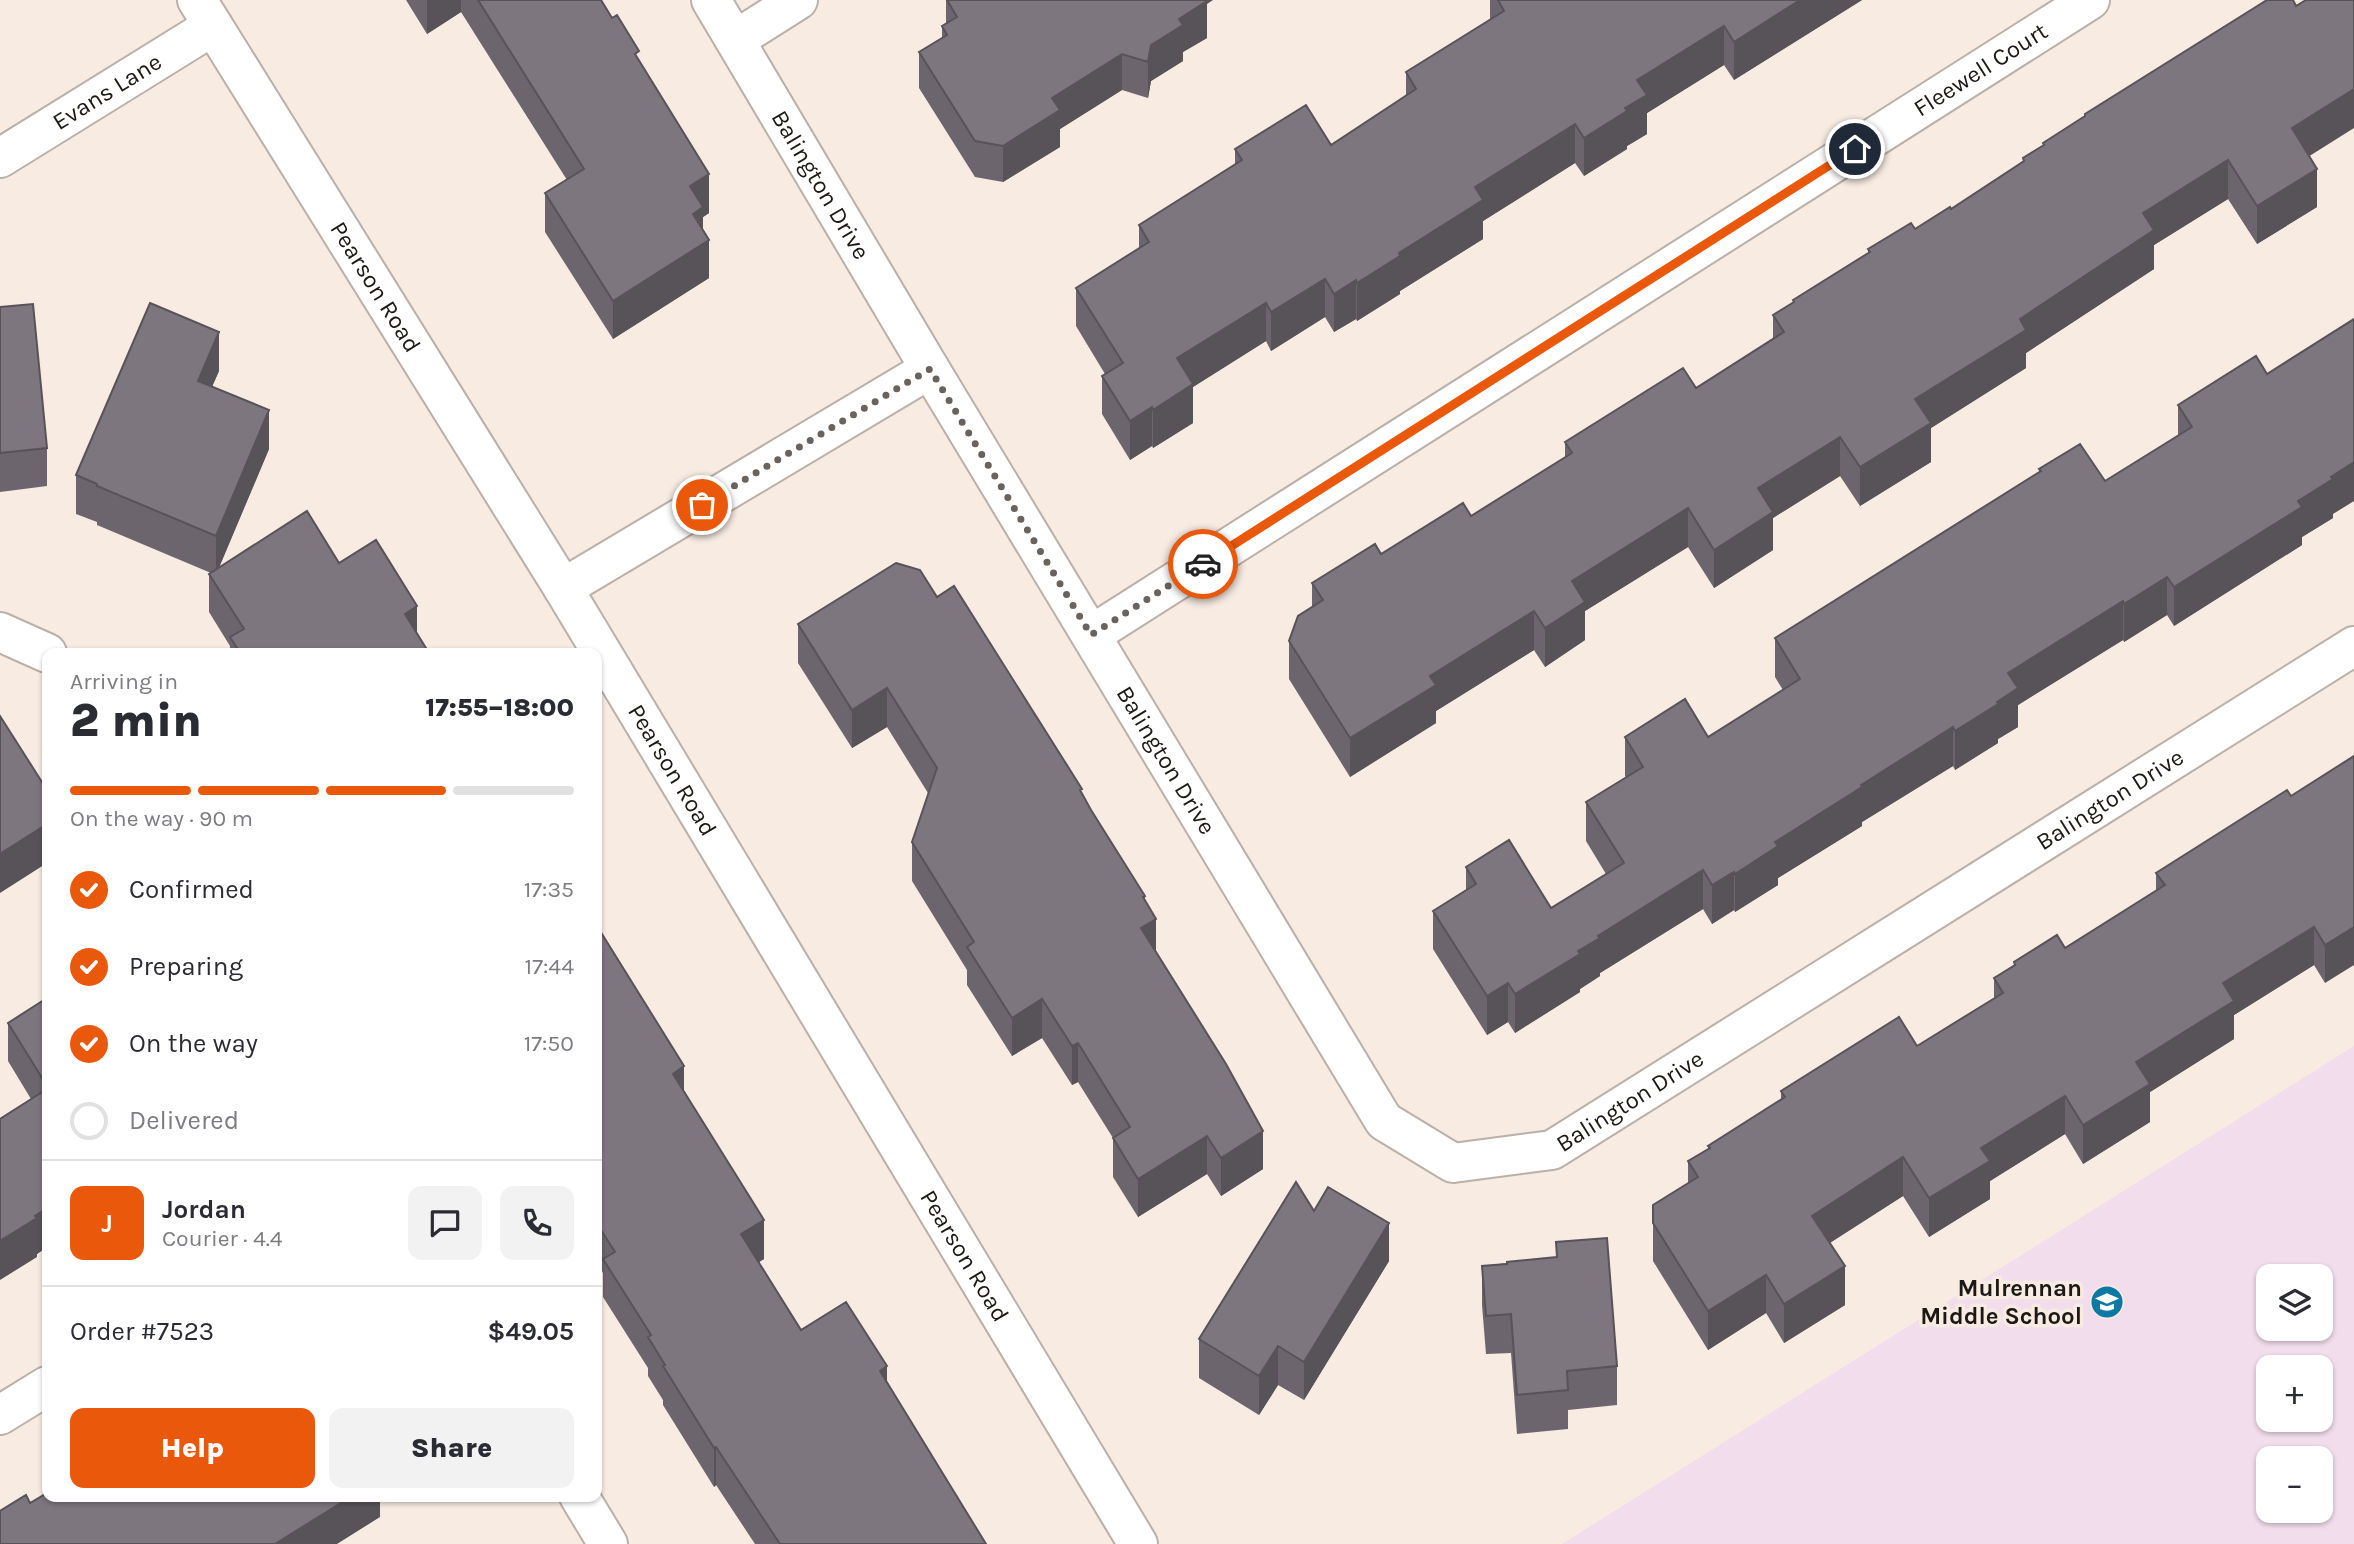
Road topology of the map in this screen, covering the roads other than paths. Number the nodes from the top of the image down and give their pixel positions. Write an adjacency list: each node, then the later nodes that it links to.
1 (711, 0): 5 (street, Balington Drive)
2 (798, 0): 5 (street)
3 (2090, 0): 10 (street, Fleewell Court)
4 (205, 13): 6 (street, Evans Lane); 8 (street, Pearson Road)
5 (735, 40): 7 (street, Balington Drive)
6 (0, 158)
7 (930, 369): 8 (street); 10 (street, Balington Drive)
8 (563, 587): 12 (street, Pearson Road)
9 (0, 632): 13 (street)
10 (1091, 635): 11 (street, Balington Drive)
11 (2354, 646)
12 (600, 648)
13 (42, 651)
14 (602, 652): 19 (street, Pearson Road)
15 (42, 1389): 16 (street)
16 (0, 1415)
17 (583, 1502): 18 (street)
18 (608, 1544)
19 (1138, 1544)

